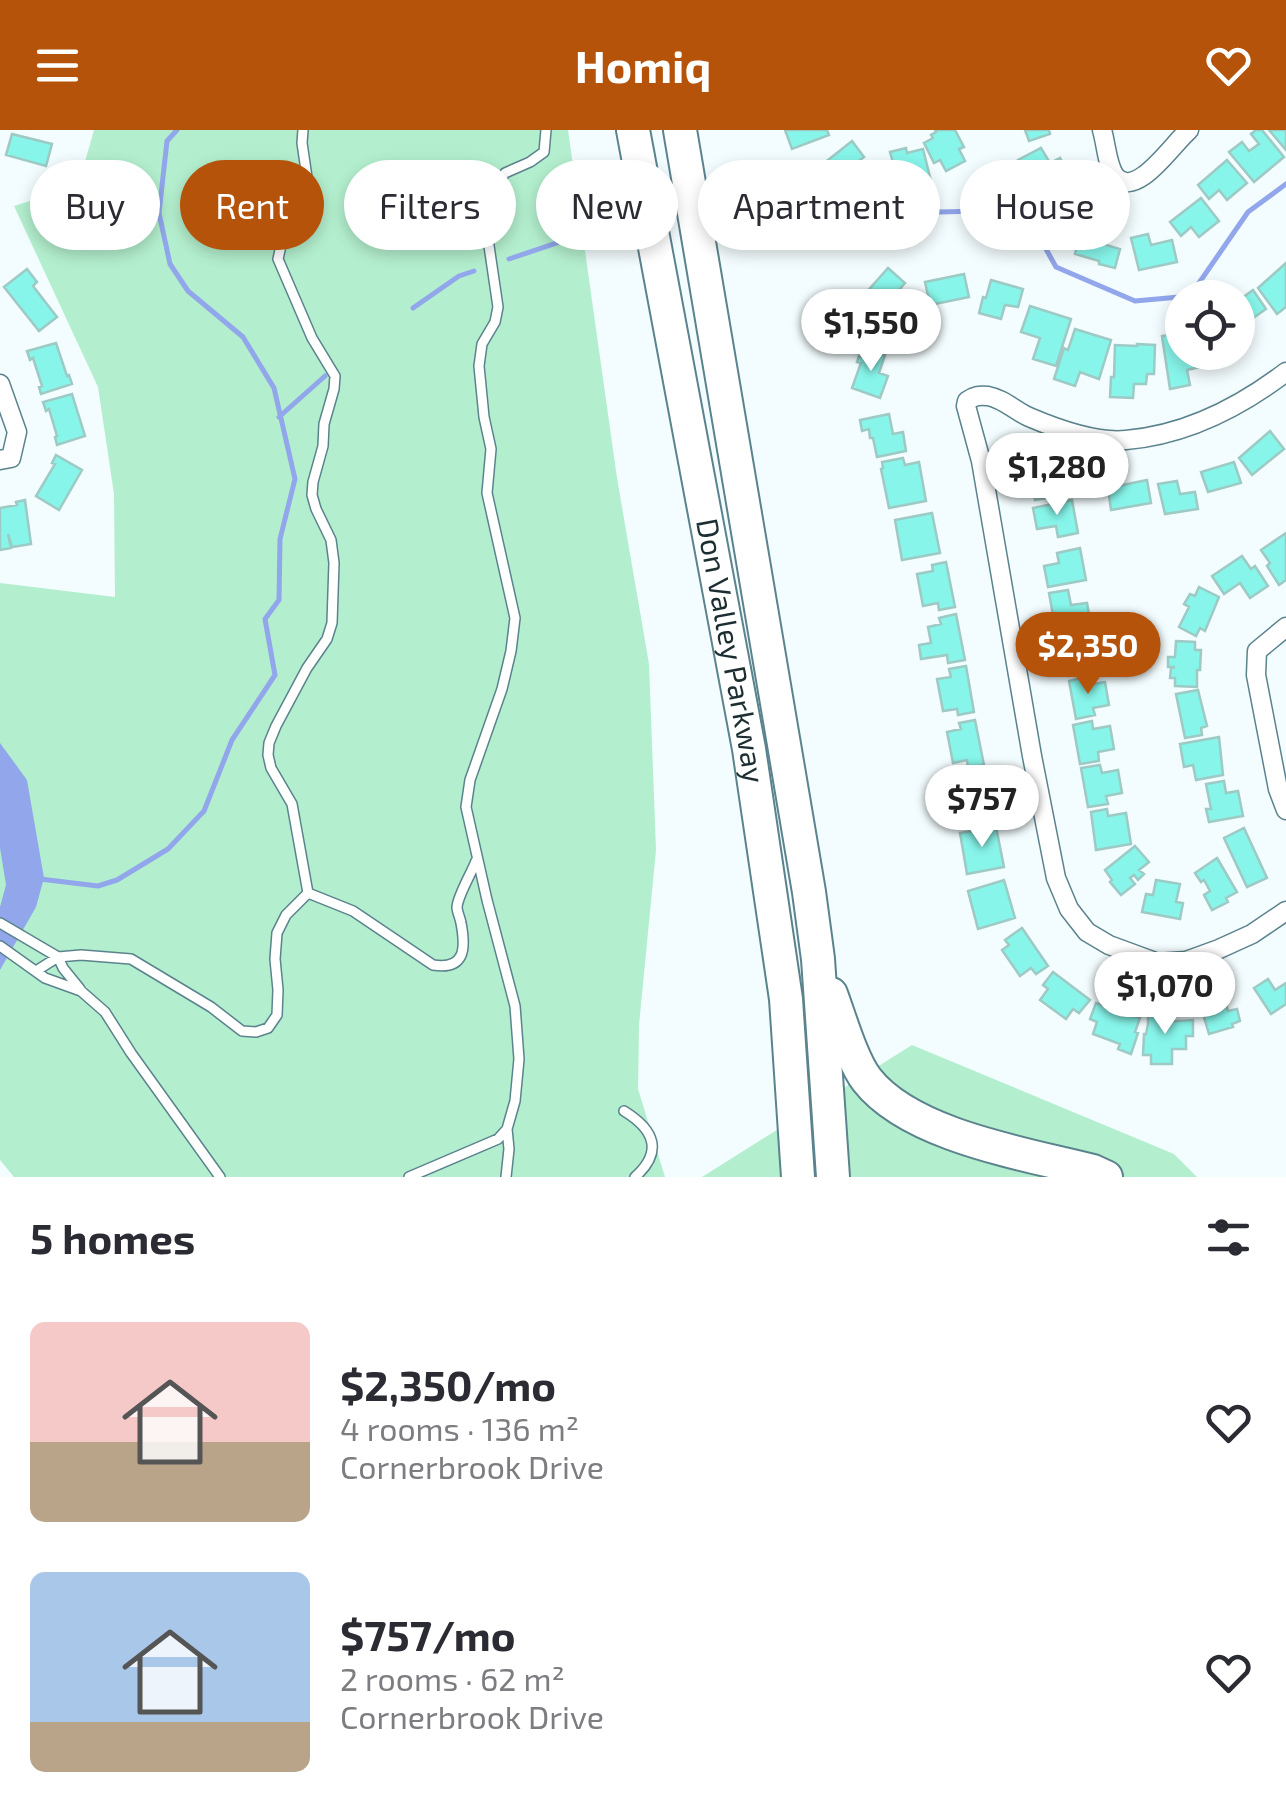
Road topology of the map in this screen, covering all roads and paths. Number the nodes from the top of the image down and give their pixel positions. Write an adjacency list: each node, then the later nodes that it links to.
1 (303, 130): 13 (lane)
2 (546, 130): 12 (lane)
3 (634, 130): 27 (highway, Don Valley Parkway)
4 (680, 130): 18 (highway, Don Valley Parkway)
5 (1102, 130): 6 (street)
6 (1188, 130)
7 (1286, 372): 14 (street)
8 (0, 384): 9 (street)
9 (0, 460)
10 (1286, 628): 11 (street)
11 (1286, 810)
12 (477, 860): 13 (lane); 22 (lane)
13 (308, 893): 17 (lane)
14 (1286, 911)
15 (0, 923): 17 (lane)
16 (0, 946): 19 (lane)
17 (58, 957): 19 (lane); 20 (lane)
18 (818, 959): 28 (highway, Don Valley Parkway); 29 (highway)
19 (32, 968): 20 (lane)
20 (82, 991): 23 (lane)
21 (624, 1112): 26 (lane)
22 (507, 1129): 24 (lane); 25 (lane)
23 (220, 1177)
24 (409, 1177)
25 (506, 1177)
26 (635, 1177)
27 (798, 1177)
28 (833, 1177)
29 (1106, 1177)

